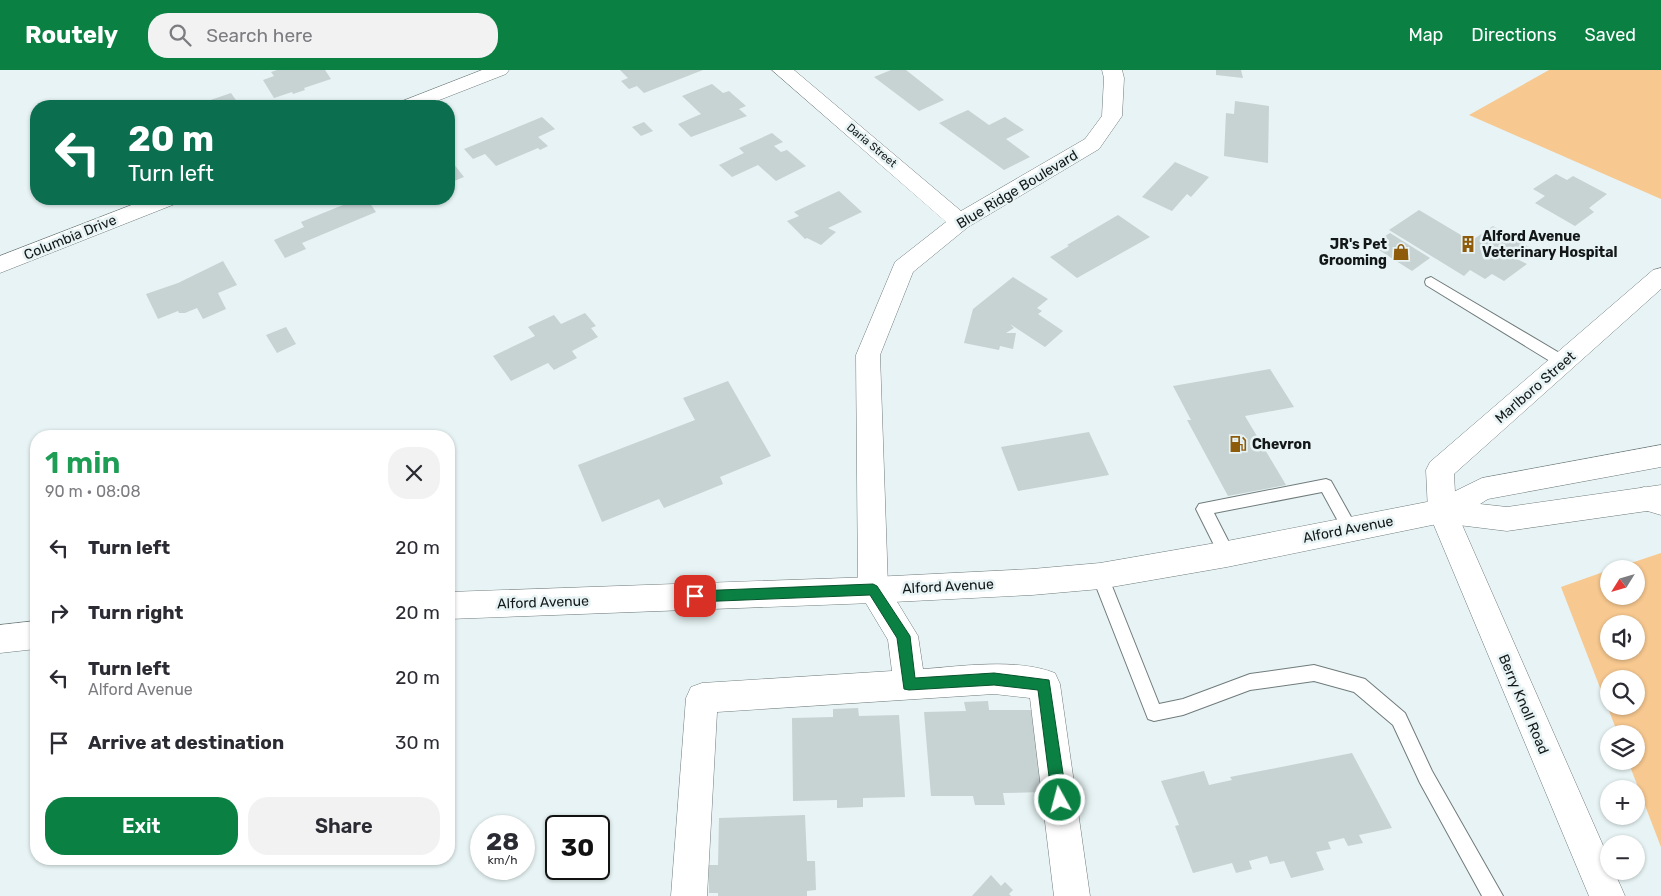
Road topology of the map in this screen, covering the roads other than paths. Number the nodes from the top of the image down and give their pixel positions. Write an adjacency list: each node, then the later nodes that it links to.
1 (500, 70): 4 (street)
2 (782, 70): 6 (street, Daria Street)
3 (1112, 70): 6 (street, Blue Ridge Boulevard)
4 (422, 100)
5 (153, 205): 7 (street, Columbia Drive)
6 (960, 222): 17 (street, Blue Ridge Boulevard)
7 (0, 265)
8 (1661, 276): 10 (street, Marlboro Street)
9 (1431, 282): 10 (lane)
10 (1563, 362): 13 (street, Marlboro Street)
11 (1661, 456): 13 (street, Alford Avenue)
12 (1655, 500): 13 (street, Alford Avenue)
13 (1442, 512): 14 (street, Alford Avenue); 25 (street, Berry Knoll Road)
14 (1350, 529): 15 (street, Alford Avenue); 15 (lane)
15 (1227, 554): 16 (street, Alford Avenue)
16 (1100, 576): 17 (street, Alford Avenue); 24 (lane)
17 (873, 590): 18 (street, Alford Avenue); 21 (street)
18 (455, 606)
19 (30, 636): 20 (street)
20 (0, 640)
21 (909, 684): 22 (street); 23 (street)
22 (689, 896)
23 (1072, 896)
24 (1493, 896)
25 (1607, 896)

